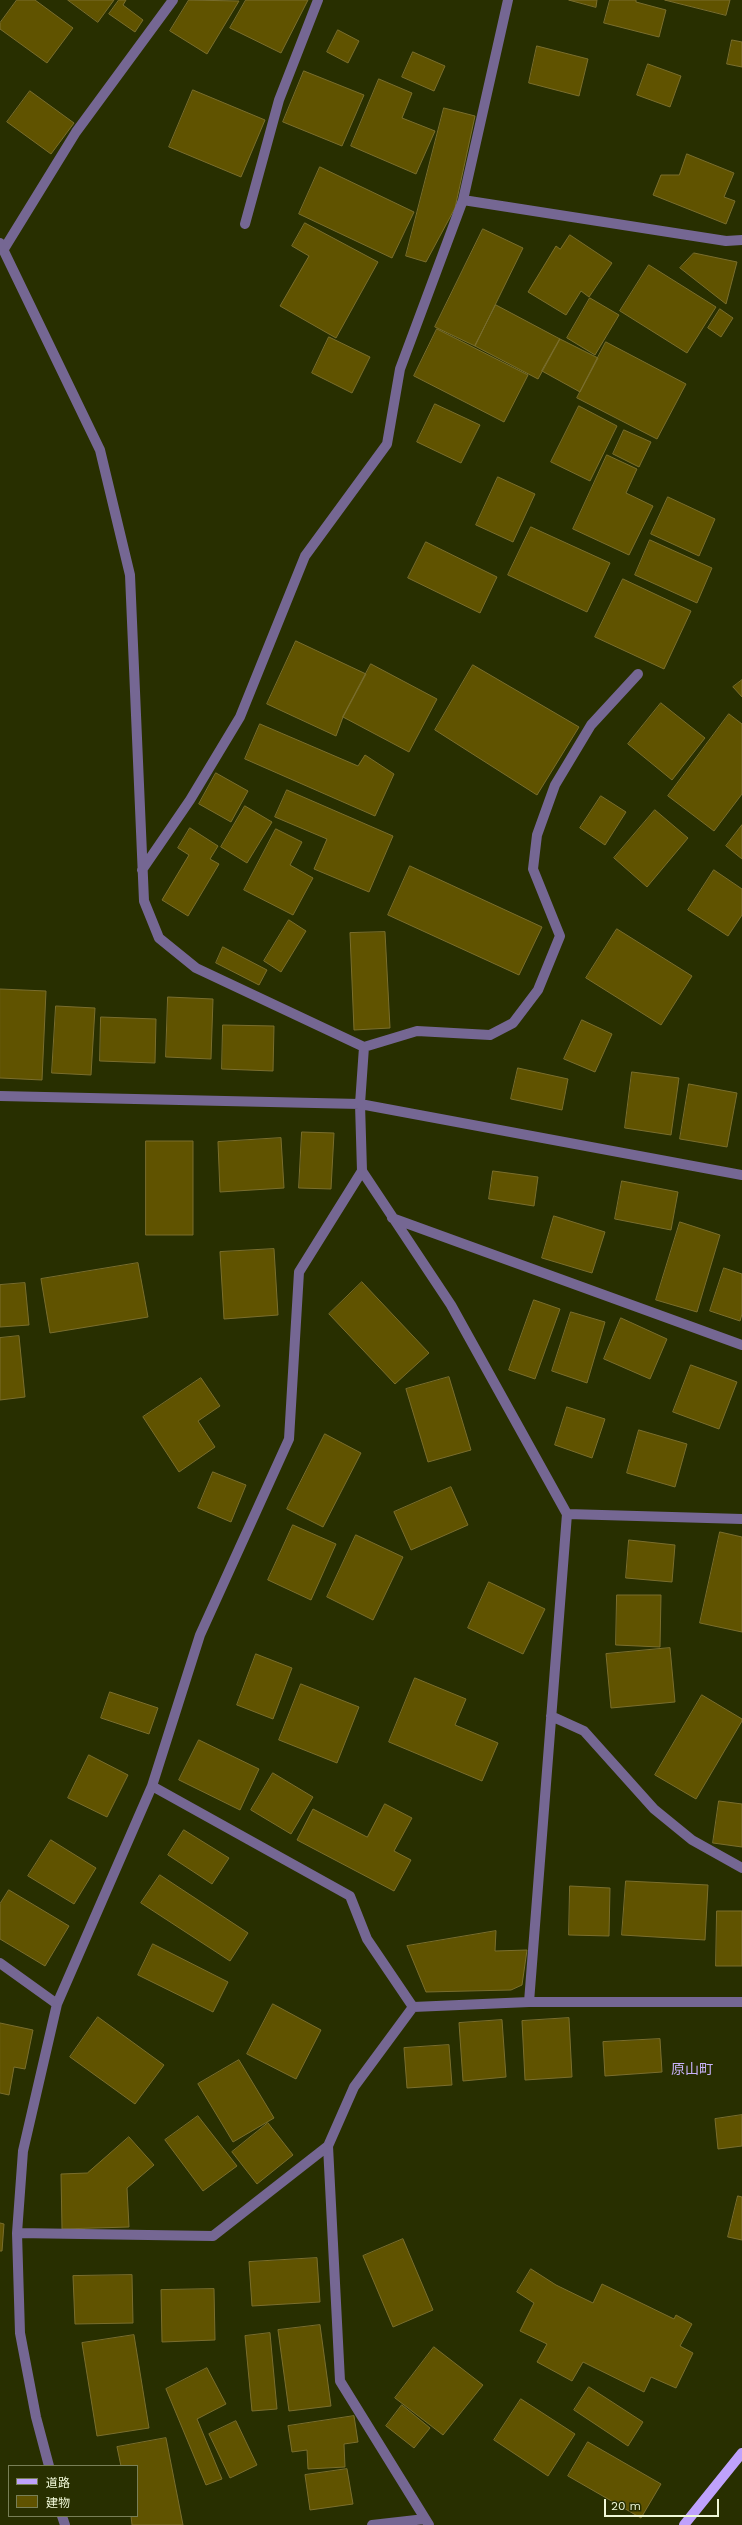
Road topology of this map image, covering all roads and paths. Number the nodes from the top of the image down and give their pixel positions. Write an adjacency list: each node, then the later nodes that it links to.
1 (172, 0): 7 (street)
2 (318, 0): 5 (street)
3 (508, 0): 4 (street)
4 (462, 200): 6 (street); 9 (street)
5 (245, 224)
6 (742, 240)
7 (2, 246): 9 (street)
8 (638, 674): 10 (street)
9 (142, 870): 10 (street)
10 (364, 1047): 12 (street)
11 (0, 1096): 12 (street)
12 (360, 1104): 13 (street); 14 (street)
13 (362, 1171): 15 (street); 20 (street)
14 (742, 1175)
15 (392, 1218): 16 (street); 17 (street)
16 (742, 1345)
17 (567, 1514): 18 (street); 19 (street)
18 (742, 1519)
19 (551, 1716): 21 (street); 23 (street)
20 (152, 1786): 25 (street); 26 (street)
21 (742, 1868)
22 (0, 1963): 25 (street)
23 (529, 2002): 24 (street); 26 (street)
24 (742, 2002)
25 (58, 2004): 28 (street)
26 (413, 2007): 27 (street)
27 (328, 2146): 28 (street); 31 (street)
28 (17, 2233): 30 (street)
29 (742, 2453): 33 (main road)
30 (49, 2465)
31 (427, 2522): 32 (street)
32 (372, 2525)
33 (684, 2525)

